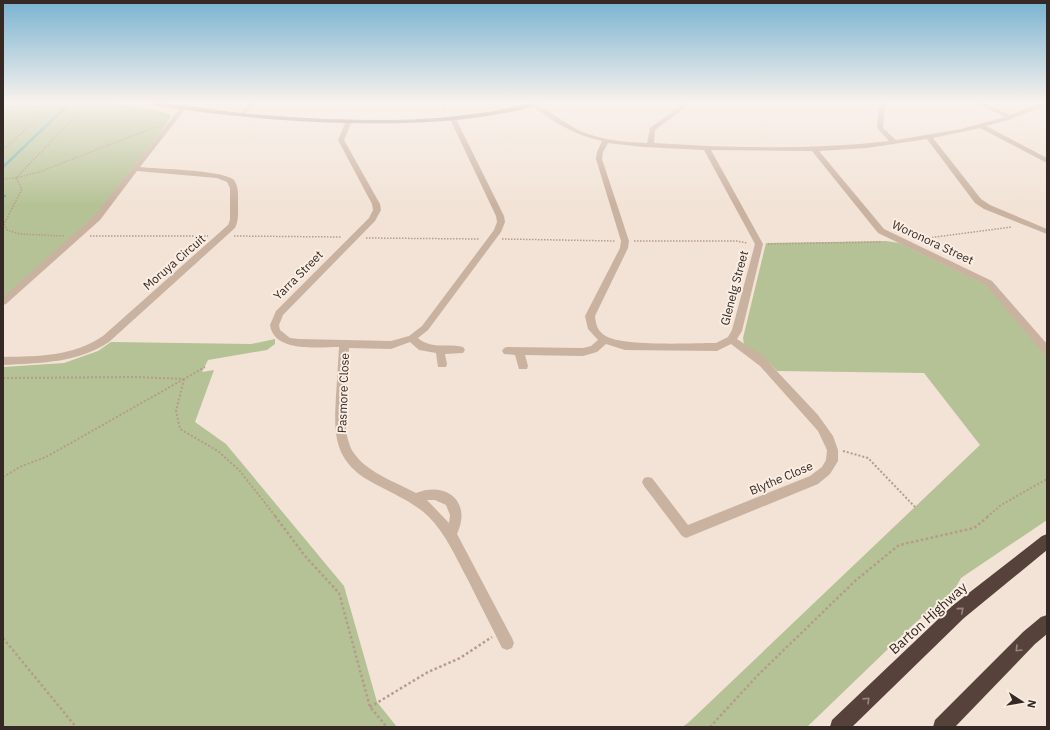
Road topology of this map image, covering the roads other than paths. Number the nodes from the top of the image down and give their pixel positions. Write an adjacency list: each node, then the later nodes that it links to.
1 (161, 137): 15 (street)
2 (342, 137): 21 (street, Yarra Street)
3 (462, 137): 18 (street, Yarra Street)
4 (594, 137): 9 (street)
5 (651, 137): 11 (street)
6 (889, 137): 10 (street)
7 (929, 137): 10 (street); 16 (street)
8 (1002, 137): 14 (street)
9 (606, 140): 11 (street); 19 (street)
10 (894, 142): 13 (street)
11 (650, 146): 12 (street)
12 (707, 149): 13 (street); 20 (street, Glenelg Street)
13 (814, 149): 26 (street, Woronora Street)
14 (1047, 161)
15 (136, 169): 17 (street); 27 (street, Moruya Circuit)
16 (1047, 232)
17 (3, 302)
18 (412, 338): 21 (street, Yarra Street); 22 (street)
19 (604, 340): 20 (street, Glenelg Street); 25 (street)
20 (731, 340): 30 (street, Blythe Close)
21 (344, 344): 31 (street, Pasmore Close)
22 (440, 350): 23 (street); 28 (street)
23 (460, 350)
24 (507, 351): 25 (street)
25 (519, 351): 29 (street)
26 (1047, 351)
27 (3, 361)
28 (442, 364)
29 (522, 366)
30 (648, 482)
31 (415, 499): 32 (street, Pasmore Close); 32 (street)
32 (450, 534): 35 (street, Pasmore Close)
33 (1047, 541): 36 (highway, Barton Highway, one-way to 33)
34 (1047, 623): 37 (highway, one-way to 37)
35 (507, 643)
36 (838, 727)
37 (942, 727)

